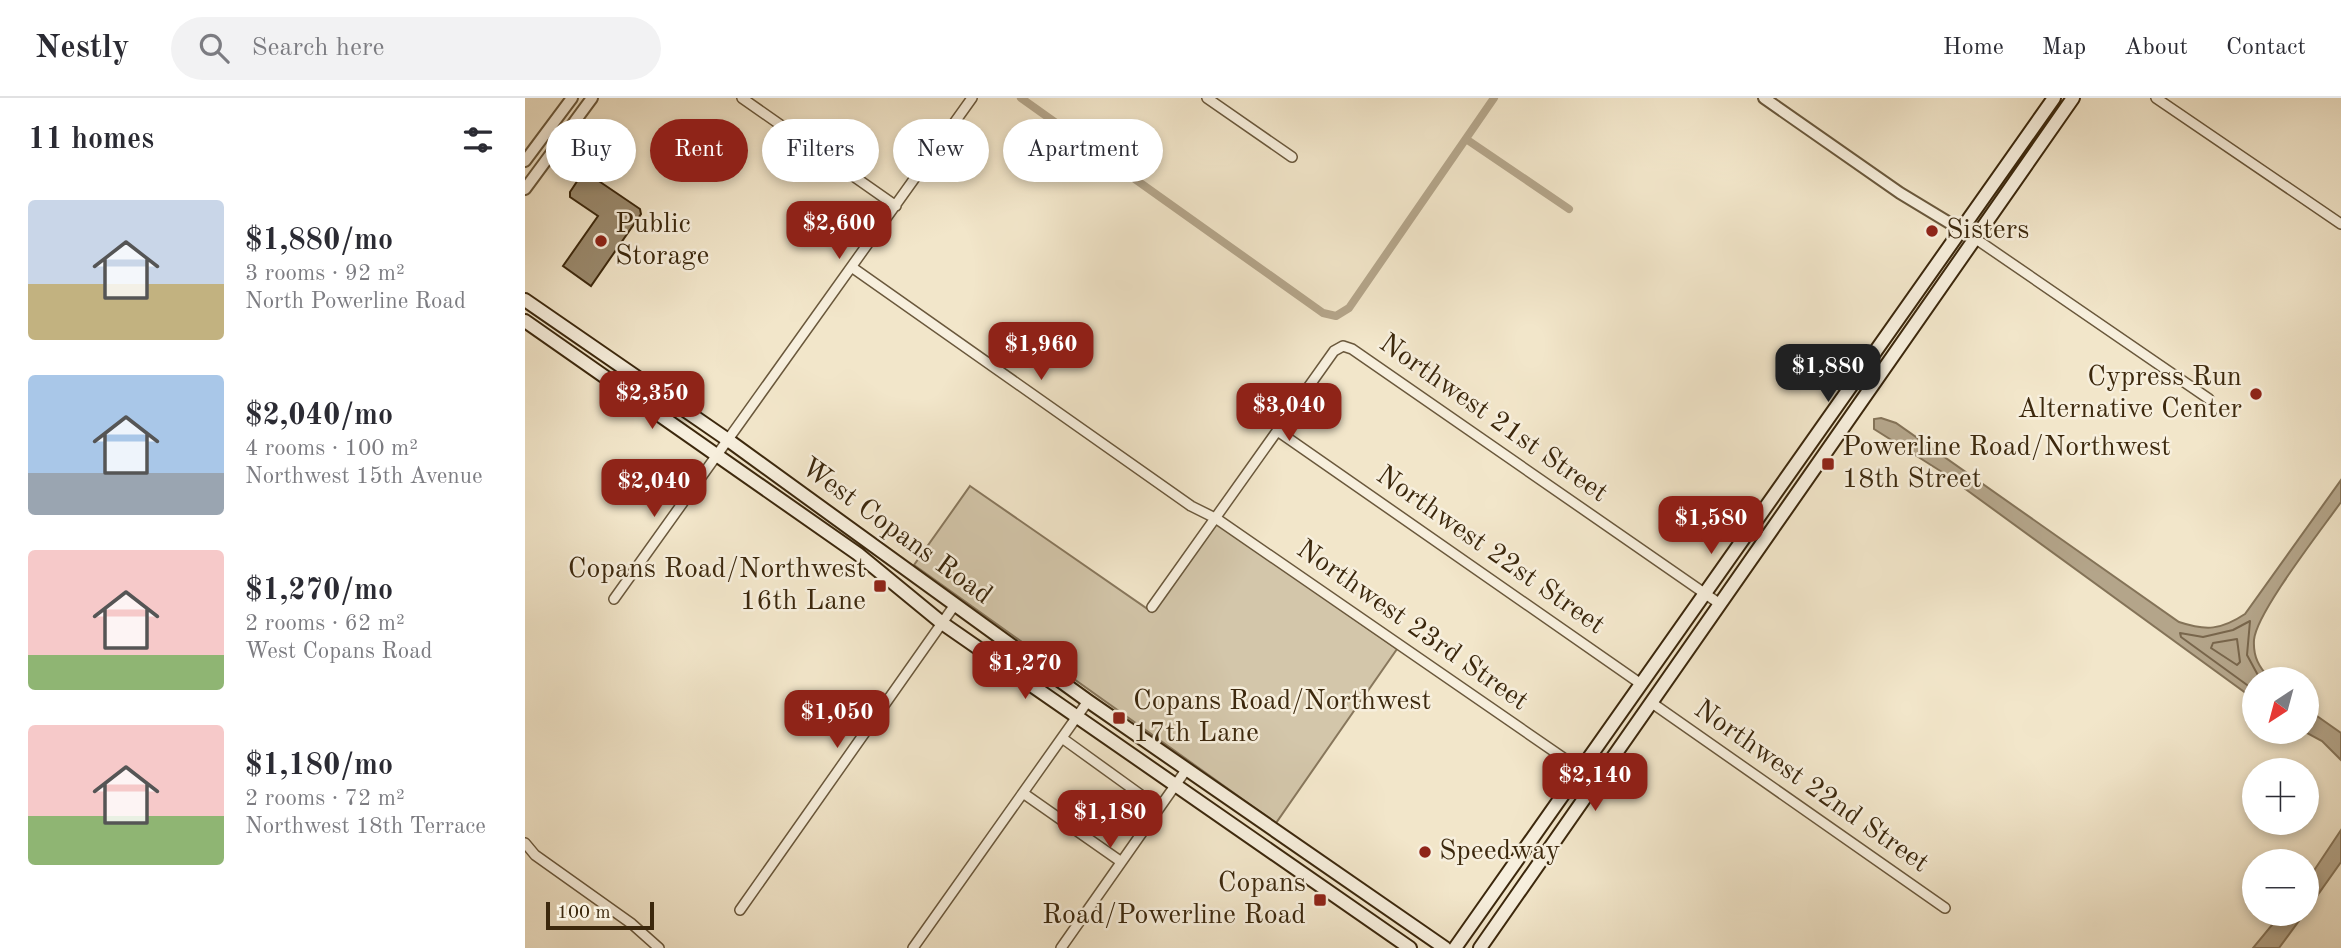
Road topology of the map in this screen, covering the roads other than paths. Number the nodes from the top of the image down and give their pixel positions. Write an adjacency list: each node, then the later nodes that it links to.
1 (572, 98): 11 (street)
2 (591, 98): 12 (street)
3 (742, 98): 13 (street)
4 (972, 98): 13 (street)
5 (1206, 98): 10 (street)
6 (2054, 98): 15 (main road)
7 (2073, 98): 16 (main road)
8 (2157, 98): 14 (street)
9 (1772, 100): 15 (street)
10 (1293, 157)
11 (525, 161)
12 (525, 189)
13 (896, 206): 17 (street)
14 (2341, 225)
15 (1962, 230): 16 (street); 20 (main road)
16 (1976, 239): 21 (street); 23 (main road)
17 (853, 268): 24 (street); 26 (street, Northwest 23rd Street)
18 (525, 300): 24 (main road, West Copans Road)
19 (525, 321): 25 (main road, West Copans Road)
20 (1861, 373): 23 (main road); 27 (main road)
21 (2209, 399)
22 (1279, 432): 26 (street); 27 (street, Northwest 21st Street); 33 (street, Northwest 22st Street)
23 (1839, 434): 29 (main road)
24 (728, 440): 25 (street); 30 (main road, West Copans Road)
25 (716, 455): 28 (street); 32 (main road, West Copans Road)
26 (1217, 519): 31 (street); 40 (street, Northwest 23rd Street)
27 (1705, 594): 29 (street, Northwest 21st Street); 33 (main road)
28 (614, 598)
29 (1720, 604): 35 (main road)
30 (954, 606): 32 (street); 34 (main road, West Copans Road)
31 (1151, 607)
32 (942, 623): 36 (main road, West Copans Road); 48 (street)
33 (1641, 684): 38 (main road)
34 (1088, 701): 36 (street); 39 (main road, West Copans Road)
35 (1652, 703): 41 (main road); 47 (street, Northwest 22nd Street)
36 (1077, 717): 37 (street); 42 (main road, West Copans Road)
37 (1062, 738): 43 (street); 44 (street)
38 (1593, 753): 40 (main road); 41 (main road)
39 (1186, 770): 42 (street); 53 (main road, West Copans Road)
40 (1581, 770): 54 (main road)
41 (1596, 782): 55 (main road)
42 (1175, 786): 44 (street); 52 (main road, West Copans Road)
43 (1023, 793): 46 (street); 50 (street)
44 (1159, 807): 46 (street)
45 (525, 843): 49 (street)
46 (1120, 862): 51 (street)
47 (1945, 908)
48 (740, 910)
49 (659, 948)
50 (913, 948)
51 (1062, 948)
52 (1410, 948)
53 (1445, 948)
54 (1455, 948)
55 (1481, 948)

